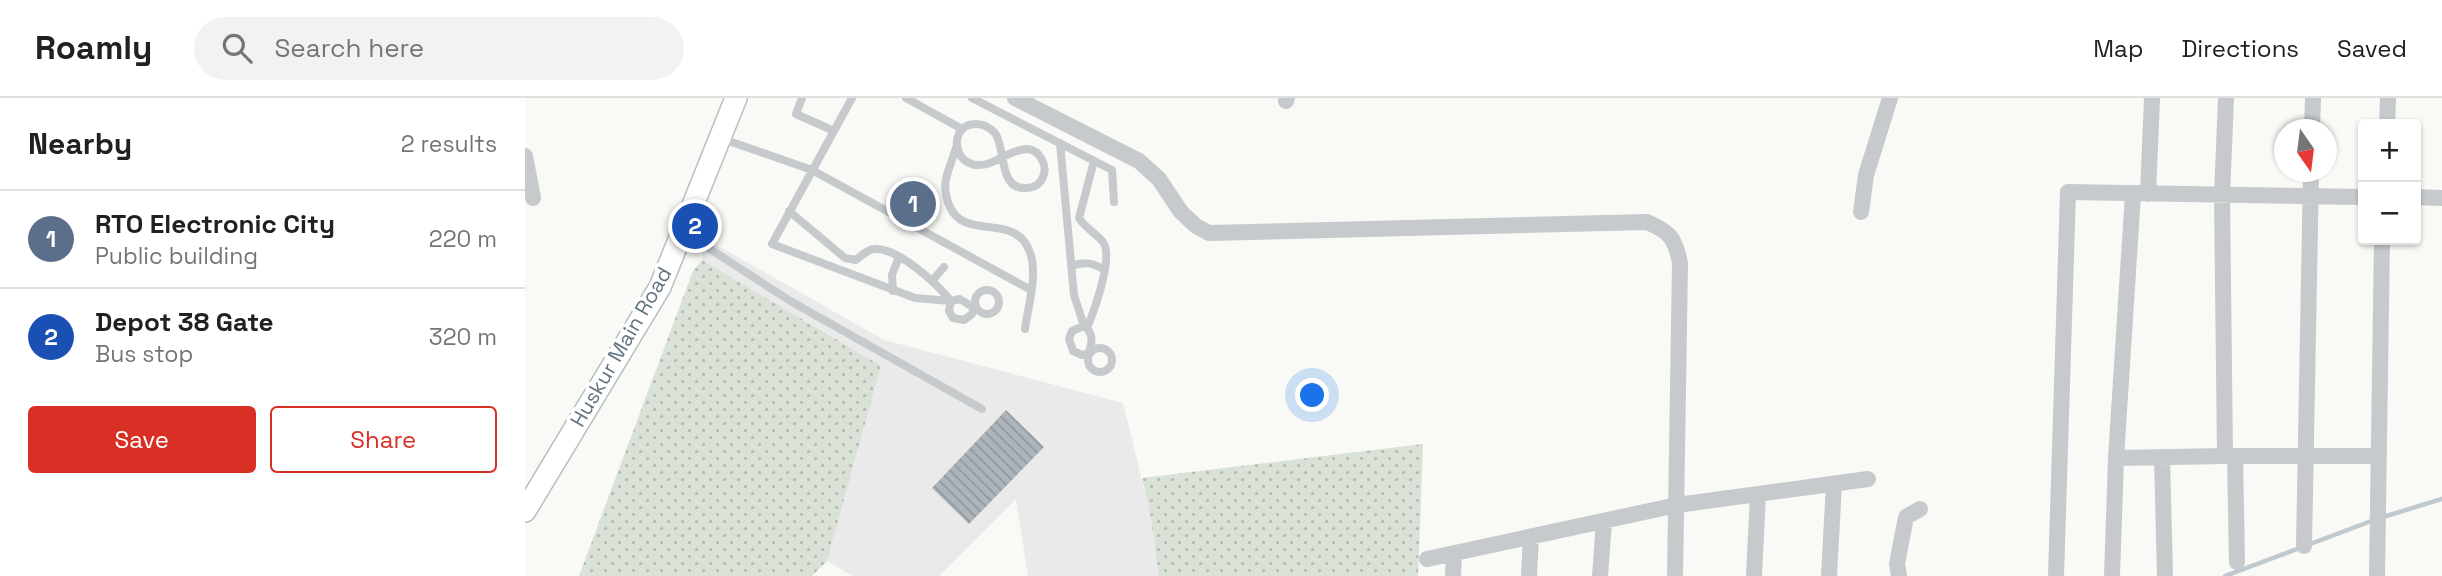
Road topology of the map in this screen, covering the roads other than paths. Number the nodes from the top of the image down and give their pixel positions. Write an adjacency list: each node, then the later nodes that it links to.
1 (736, 98): 16 (main road, Huskur Main Road)
2 (802, 98): 15 (lane)
3 (852, 98): 15 (lane)
4 (906, 98): 14 (lane)
5 (972, 98): 17 (lane)
6 (1015, 98): 55 (street)
7 (1890, 98): 33 (street)
8 (2152, 98): 24 (street)
9 (2226, 98): 25 (street)
10 (2313, 98): 12 (street)
11 (2389, 98): 13 (street)
12 (2312, 119)
13 (2388, 119)
14 (963, 129): 18 (lane); 20 (lane)
15 (834, 131): 22 (lane)
16 (720, 138): 22 (lane); 34 (main road, Huskur Main Road)
17 (1060, 144): 21 (lane); 37 (lane)
18 (956, 148): 20 (lane); 41 (lane)
19 (525, 156): 29 (street)
20 (1002, 157): 20 (lane)
21 (1094, 161): 31 (lane); 39 (lane)
22 (812, 170): 32 (lane); 41 (lane)
23 (2311, 182): 26 (street)
24 (2141, 194): 25 (street); 51 (street); 71 (street)
25 (2222, 196): 26 (street); 48 (street)
26 (2310, 196): 27 (street); 47 (street)
27 (2358, 197)
28 (2421, 197): 30 (street)
29 (533, 198)
30 (2442, 198)
31 (1114, 202)
32 (789, 211): 36 (lane); 42 (lane)
33 (1861, 212)
34 (683, 231): 46 (lane); 57 (main road, Huskur Main Road)
35 (2382, 245): 49 (street)
36 (899, 257): 40 (lane); 42 (lane)
37 (1070, 266): 39 (lane); 44 (lane)
38 (944, 267): 40 (lane)
39 (1103, 269): 44 (lane)
40 (932, 281): 43 (lane)
41 (1031, 290): 45 (lane)
42 (893, 291): 43 (lane)
43 (951, 301): 43 (lane)
44 (1085, 327): 44 (lane)
45 (1025, 330)
46 (982, 409)
47 (2307, 454): 48 (street); 49 (street); 60 (street)
48 (2230, 456): 50 (street); 63 (street)
49 (2377, 456): 74 (street)
50 (2162, 457): 51 (street); 73 (street)
51 (2116, 458): 72 (street)
52 (1868, 479): 53 (street)
53 (1834, 484): 54 (street); 69 (street)
54 (1758, 494): 55 (street); 68 (street)
55 (1677, 505): 58 (street); 67 (street)
56 (1920, 509): 70 (street)
57 (525, 511)
58 (1604, 521): 59 (street); 66 (street)
59 (1531, 537): 61 (street); 65 (street)
60 (2305, 546)
61 (1454, 554): 62 (street); 64 (street)
62 (1427, 559)
63 (2237, 562)
64 (1453, 576)
65 (1529, 576)
66 (1600, 576)
67 (1675, 576)
68 (1754, 576)
69 (1829, 576)
70 (1899, 576)
71 (2056, 576)
72 (2112, 576)
73 (2165, 576)
74 (2377, 576)

